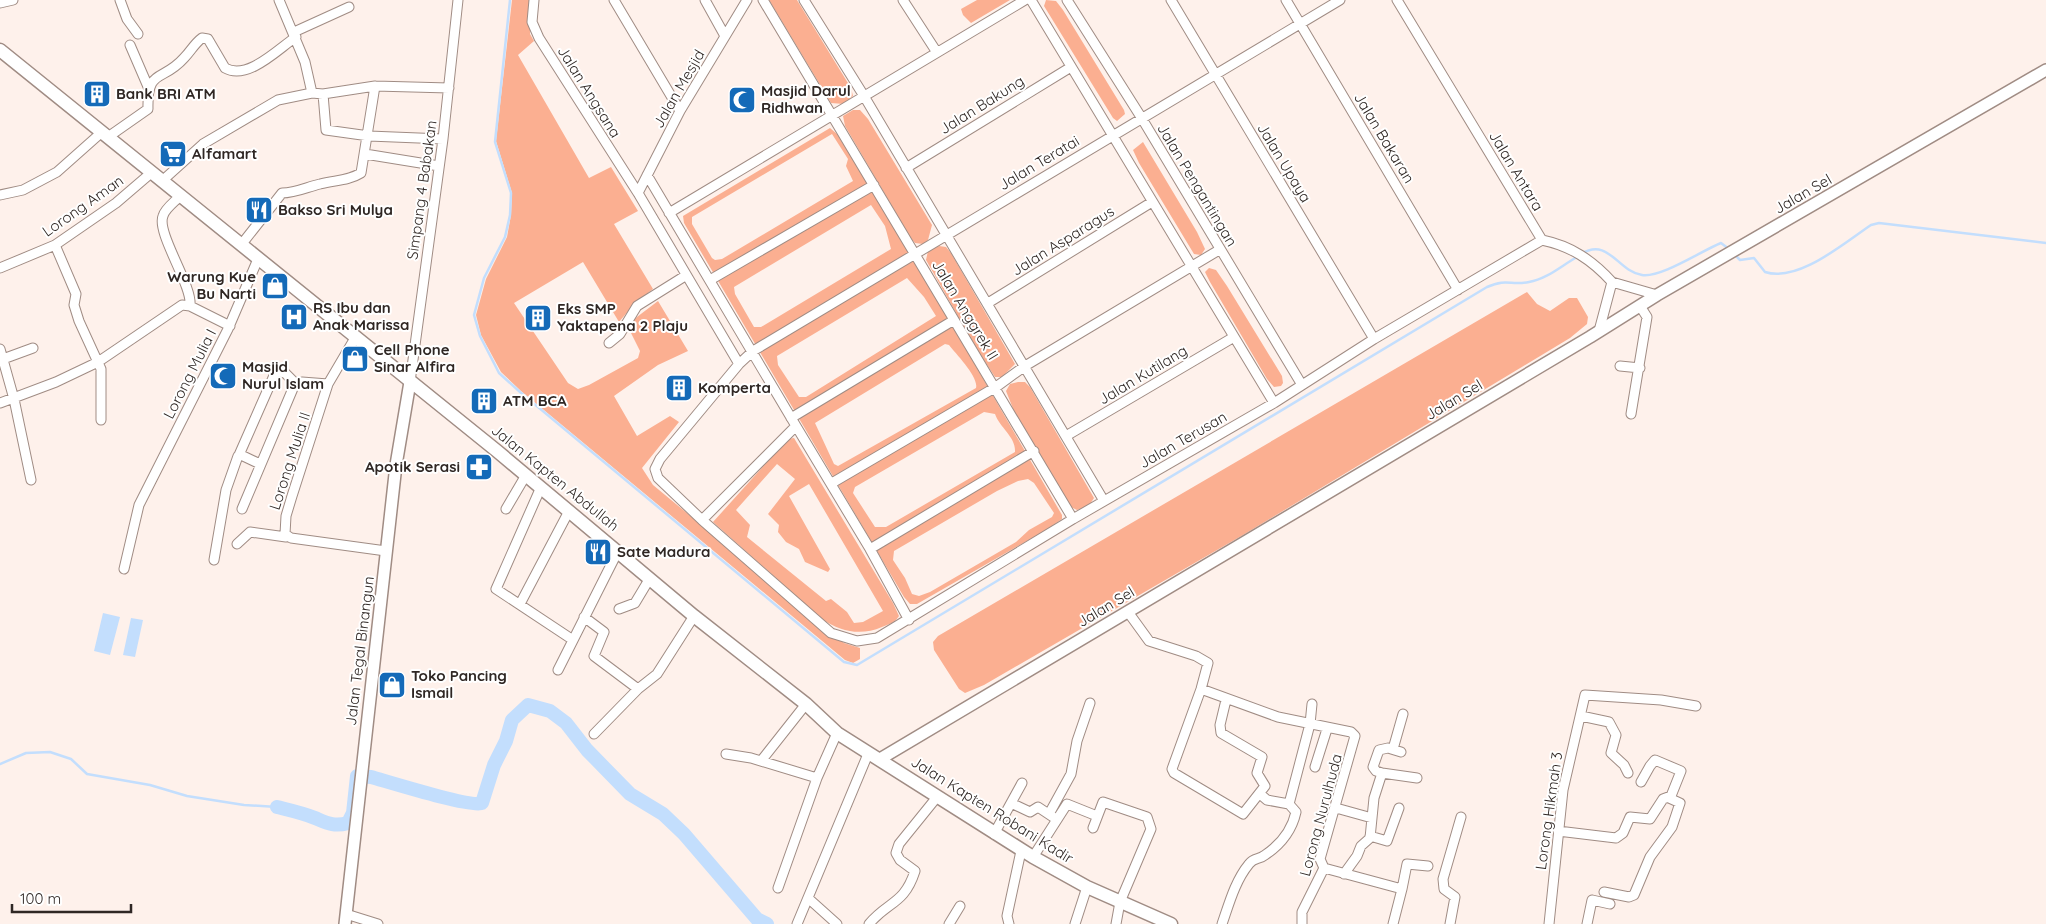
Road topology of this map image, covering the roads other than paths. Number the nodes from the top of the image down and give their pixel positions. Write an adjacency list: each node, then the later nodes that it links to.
1 (13, 0): 19 (street)
2 (120, 0): 22 (street)
3 (279, 0): 23 (street)
4 (458, 0): 32 (street, Simpang 4 Babakan)
5 (534, 0): 51 (street, Jalan Angsana)
6 (614, 0): 37 (street)
7 (705, 0): 24 (street)
8 (747, 0): 24 (street, Jalan Mesjid)
9 (763, 0): 38 (street, Jalan Anggrek II)
10 (804, 0): 36 (street)
11 (903, 0): 27 (street)
12 (1024, 0): 27 (street)
13 (1031, 0): 28 (street)
14 (1067, 0): 39 (street, Jalan Pengantingan)
15 (1171, 0): 30 (street, Jalan Upaya)
16 (1286, 0): 21 (street, Jalan Bakaran)
17 (1340, 0): 21 (street, Jalan Teratai)
18 (1397, 0): 57 (street, Jalan Antara)
19 (0, 3)
20 (349, 7): 23 (street)
21 (1300, 24): 30 (street, Jalan Teratai); 68 (street, Jalan Bakaran)
22 (138, 34)
23 (295, 35): 33 (street); 34 (street)
24 (725, 36): 37 (street, Jalan Mesjid)
25 (130, 45): 33 (street)
26 (0, 50): 40 (main road, Jalan Kapten Abdullah)
27 (936, 51): 36 (street)
28 (1071, 67): 41 (street); 46 (street, Jalan Bakung)
29 (2046, 70): 69 (street, Jalan Sel)
30 (1214, 73): 39 (street, Jalan Teratai); 78 (street, Jalan Upaya)
31 (375, 86): 32 (street); 35 (street); 42 (street)
32 (449, 88): 43 (street, Simpang 4 Babakan)
33 (148, 89): 40 (street)
34 (312, 93): 35 (street); 49 (street)
35 (323, 94): 42 (street)
36 (864, 96): 38 (street); 46 (street)
37 (680, 111): 48 (street, Jalan Mesjid)
38 (832, 116): 50 (street, Jalan Anggrek II); 55 (street)
39 (1141, 117): 41 (street, Jalan Teratai); 60 (street, Jalan Pengantingan)
40 (105, 135): 47 (main road, Jalan Kapten Abdullah); 52 (street)
41 (1111, 135): 54 (street); 56 (street, Jalan Teratai)
42 (368, 136): 43 (street); 44 (street)
43 (443, 139): 45 (street, Simpang 4 Babakan)
44 (365, 154): 45 (street); 59 (street)
45 (439, 166): 89 (street, Simpang 4 Babakan)
46 (906, 168): 56 (street)
47 (151, 173): 49 (main road, Jalan Kapten Abdullah); 58 (street, Lorong Aman)
48 (647, 175): 51 (street, Jalan Mesjid); 55 (street)
49 (162, 181): 53 (main road, Jalan Kapten Abdullah)
50 (874, 184): 61 (street, Jalan Anggrek II); 66 (street)
51 (638, 194): 65 (street, Jalan Angsana)
52 (0, 195)
53 (181, 196): 59 (main road, Jalan Kapten Abdullah); 71 (street)
54 (1152, 202): 63 (street); 70 (street, Jalan Asparagus)
55 (670, 213): 66 (street)
56 (946, 235): 61 (street, Jalan Teratai); 70 (street)
57 (1542, 240): 67 (street); 68 (street, Jalan Terusan)
58 (55, 245): 64 (street, Lorong Aman); 84 (street)
59 (241, 245): 62 (main road, Jalan Kapten Abdullah)
60 (1219, 250): 63 (street); 92 (street, Jalan Pengantingan)
61 (915, 253): 73 (street, Jalan Anggrek II); 82 (street, Jalan Teratai)
62 (258, 259): 74 (street, Lorong Mulia I); 77 (main road, Jalan Kapten Abdullah)
63 (1192, 267): 76 (street); 86 (street)
64 (0, 268)
65 (685, 276): 79 (street); 85 (street, Jalan Angsana)
66 (710, 280): 82 (street)
67 (1612, 282): 69 (street); 75 (street)
68 (1458, 290): 78 (street, Jalan Terusan)
69 (1657, 295): 72 (street, Jalan Sel)
70 (988, 303): 86 (street)
71 (190, 306): 74 (street); 84 (street)
72 (1640, 306): 75 (street, Jalan Sel); 88 (street)
73 (954, 320): 93 (street, Jalan Anggrek II); 99 (street)
74 (230, 326): 120 (street, Lorong Mulia I)
75 (1598, 331): 124 (street, Jalan Sel)
76 (1234, 337): 96 (street); 100 (street, Jalan Kutilang)
77 (355, 338): 89 (main road, Jalan Kapten Abdullah); 91 (street, Lorong Mulia II)
78 (1374, 339): 92 (street, Jalan Terusan)
79 (609, 343)
80 (32, 348): 83 (street)
81 (0, 349): 83 (street)
82 (753, 351): 85 (street, Jalan Teratai); 99 (street)
83 (3, 359): 94 (street)
84 (98, 362): 94 (street); 98 (street)
85 (739, 364): 113 (street, Jalan Teratai)
86 (1025, 366): 93 (street); 100 (street)
87 (1620, 366): 88 (street)
88 (1640, 368): 97 (street)
89 (410, 382): 104 (main road, Jalan Kapten Abdullah); 117 (street, Jalan Tegal Binangun)
90 (296, 384): 91 (street); 102 (street); 103 (street)
91 (328, 384): 114 (street, Lorong Mulia II)
92 (1302, 385): 96 (street, Jalan Terusan)
93 (996, 387): 101 (street, Jalan Anggrek II); 106 (street)
94 (14, 399): 95 (street); 105 (street)
95 (0, 403)
96 (1274, 403): 108 (street, Jalan Terusan)
97 (1631, 414)
98 (101, 420)
99 (794, 422): 106 (street); 113 (street)
100 (1066, 436): 108 (street)
101 (1034, 451): 112 (street, Jalan Anggrek II); 116 (street)
102 (239, 455): 103 (street); 119 (street)
103 (260, 464): 109 (street)
104 (526, 475): 107 (main road, Jalan Kapten Abdullah); 110 (street)
105 (31, 480)
106 (832, 483): 116 (street)
107 (541, 487): 111 (main road, Jalan Kapten Abdullah); 122 (street)
108 (1104, 502): 112 (street, Jalan Terusan)
109 (242, 509)
110 (506, 509)
111 (569, 510): 118 (main road, Jalan Kapten Abdullah); 122 (street)
112 (1073, 519): 127 (street, Jalan Terusan)
113 (702, 520): 128 (street, Jalan Teratai)
114 (286, 537): 115 (street); 117 (street)
115 (237, 544)
116 (870, 549): 127 (street)
117 (386, 551): 186 (street, Jalan Tegal Binangun)
118 (618, 551): 121 (main road, Jalan Kapten Abdullah); 126 (street)
119 (214, 560)
120 (124, 569)
121 (650, 578): 123 (street); 125 (main road, Jalan Kapten Abdullah)
122 (520, 604): 129 (street)
123 (619, 609)
124 (1128, 612): 132 (street); 146 (street, Jalan Sel)
125 (694, 616): 131 (street); 134 (main road, Jalan Kapten Abdullah)
126 (584, 617): 129 (street); 131 (street)
127 (908, 620): 128 (street, Jalan Terusan)
128 (831, 633)
129 (573, 640): 130 (street)
130 (558, 670)
131 (638, 689): 143 (street)
132 (1201, 689): 133 (street); 155 (street)
133 (1226, 700): 140 (street); 155 (street)
134 (806, 704): 142 (main road, Jalan Kapten Abdullah); 147 (street)
135 (1090, 704): 158 (street)
136 (1312, 704): 140 (street)
137 (1696, 706): 139 (street, Lorong Hikmah 3)
138 (1403, 714): 149 (street)
139 (1581, 716): 150 (street); 170 (street, Lorong Hikmah 3)
140 (1310, 724): 141 (street); 160 (street)
141 (1327, 728): 148 (street); 162 (street, Lorong Nurulhuda)
142 (837, 732): 145 (main road, Jalan Kapten Abdullah); 151 (street)
143 (594, 734)
144 (726, 754): 147 (street)
145 (868, 754): 146 (main road, Jalan Kapten Abdullah); 182 (street)
146 (880, 759): 156 (main road, Jalan Kapten Robani Kadir)
147 (761, 761): 151 (street)
148 (1315, 767)
149 (1382, 773): 152 (street); 167 (street)
150 (1628, 773)
151 (816, 778): 179 (street)
152 (1417, 778)
153 (1641, 782): 157 (street)
154 (1022, 783): 159 (street)
155 (1260, 794): 160 (street)
156 (937, 797): 171 (main road, Jalan Kapten Robani Kadir); 190 (street)
157 (1669, 798): 170 (street); 181 (street)
158 (1057, 800): 161 (street); 164 (street)
159 (1011, 804): 164 (street); 171 (street)
160 (1289, 804): 196 (street)
161 (1067, 806): 165 (street); 168 (street)
162 (1336, 808): 167 (street); 176 (street, Lorong Nurulhuda)
163 (1399, 808): 172 (street)
164 (1049, 814): 168 (street)
165 (1097, 816): 169 (street); 183 (street)
166 (1461, 817): 199 (street)
167 (1372, 818): 172 (street)
168 (1057, 820): 174 (street)
169 (1093, 828)
170 (1558, 832): 200 (street, Lorong Hikmah 3)
171 (994, 834): 173 (main road, Jalan Kapten Robani Kadir)
172 (1370, 836): 177 (street)
173 (1021, 850): 174 (main road, Jalan Kapten Robani Kadir); 192 (street)
174 (1033, 857): 178 (main road, Jalan Kapten Robani Kadir)
175 (1428, 866): 180 (street)
176 (1324, 868): 177 (street); 197 (street, Lorong Nurulhuda)
177 (1344, 874): 180 (street)
178 (1087, 887): 183 (main road, Jalan Kapten Robani Kadir); 193 (street)
179 (778, 888)
180 (1402, 889): 198 (street)
181 (1604, 892)
182 (808, 898): 188 (street); 189 (street)
183 (1120, 902): 194 (street); 195 (main road, Jalan Kapten Robani Kadir)
184 (1610, 904): 201 (street)
185 (960, 906): 191 (street)
186 (346, 919): 187 (street)
187 (378, 924)
188 (796, 924)
189 (837, 924)
190 (869, 924)
191 (949, 924)
192 (1009, 924)
193 (1075, 924)
194 (1116, 924)
195 (1171, 924)
196 (1222, 924)
197 (1302, 924)
198 (1393, 924)
199 (1450, 924)
200 (1549, 924)
201 (1587, 924)

